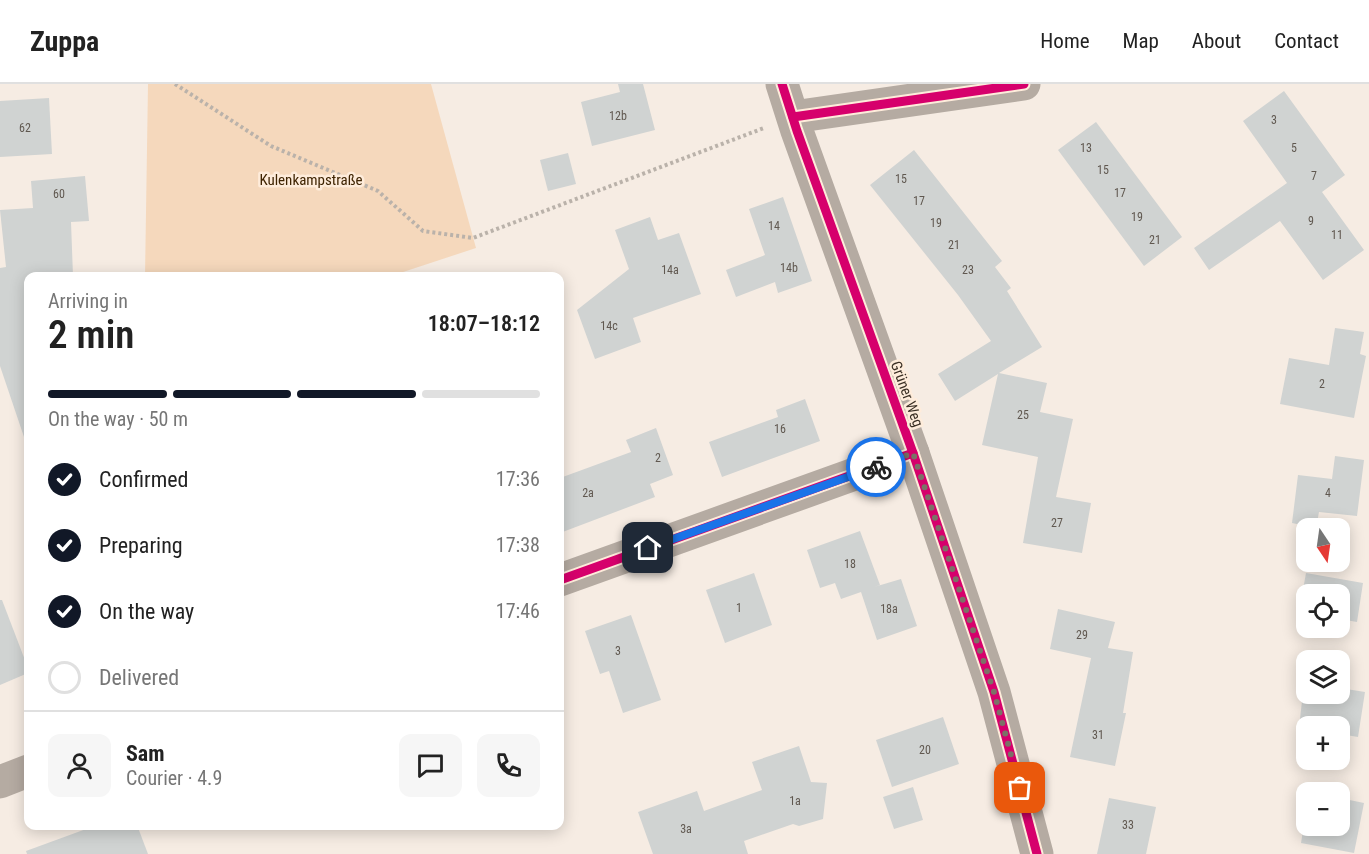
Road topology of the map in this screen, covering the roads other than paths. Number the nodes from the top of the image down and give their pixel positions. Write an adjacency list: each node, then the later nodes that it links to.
1 (782, 84): 3 (street, Grüner Weg)
2 (1024, 84): 3 (street)
3 (793, 117): 4 (street, Grüner Weg)
4 (913, 453): 5 (street); 8 (street, Grüner Weg)
5 (564, 579)
6 (24, 773): 7 (street)
7 (0, 782)
8 (1037, 854)

